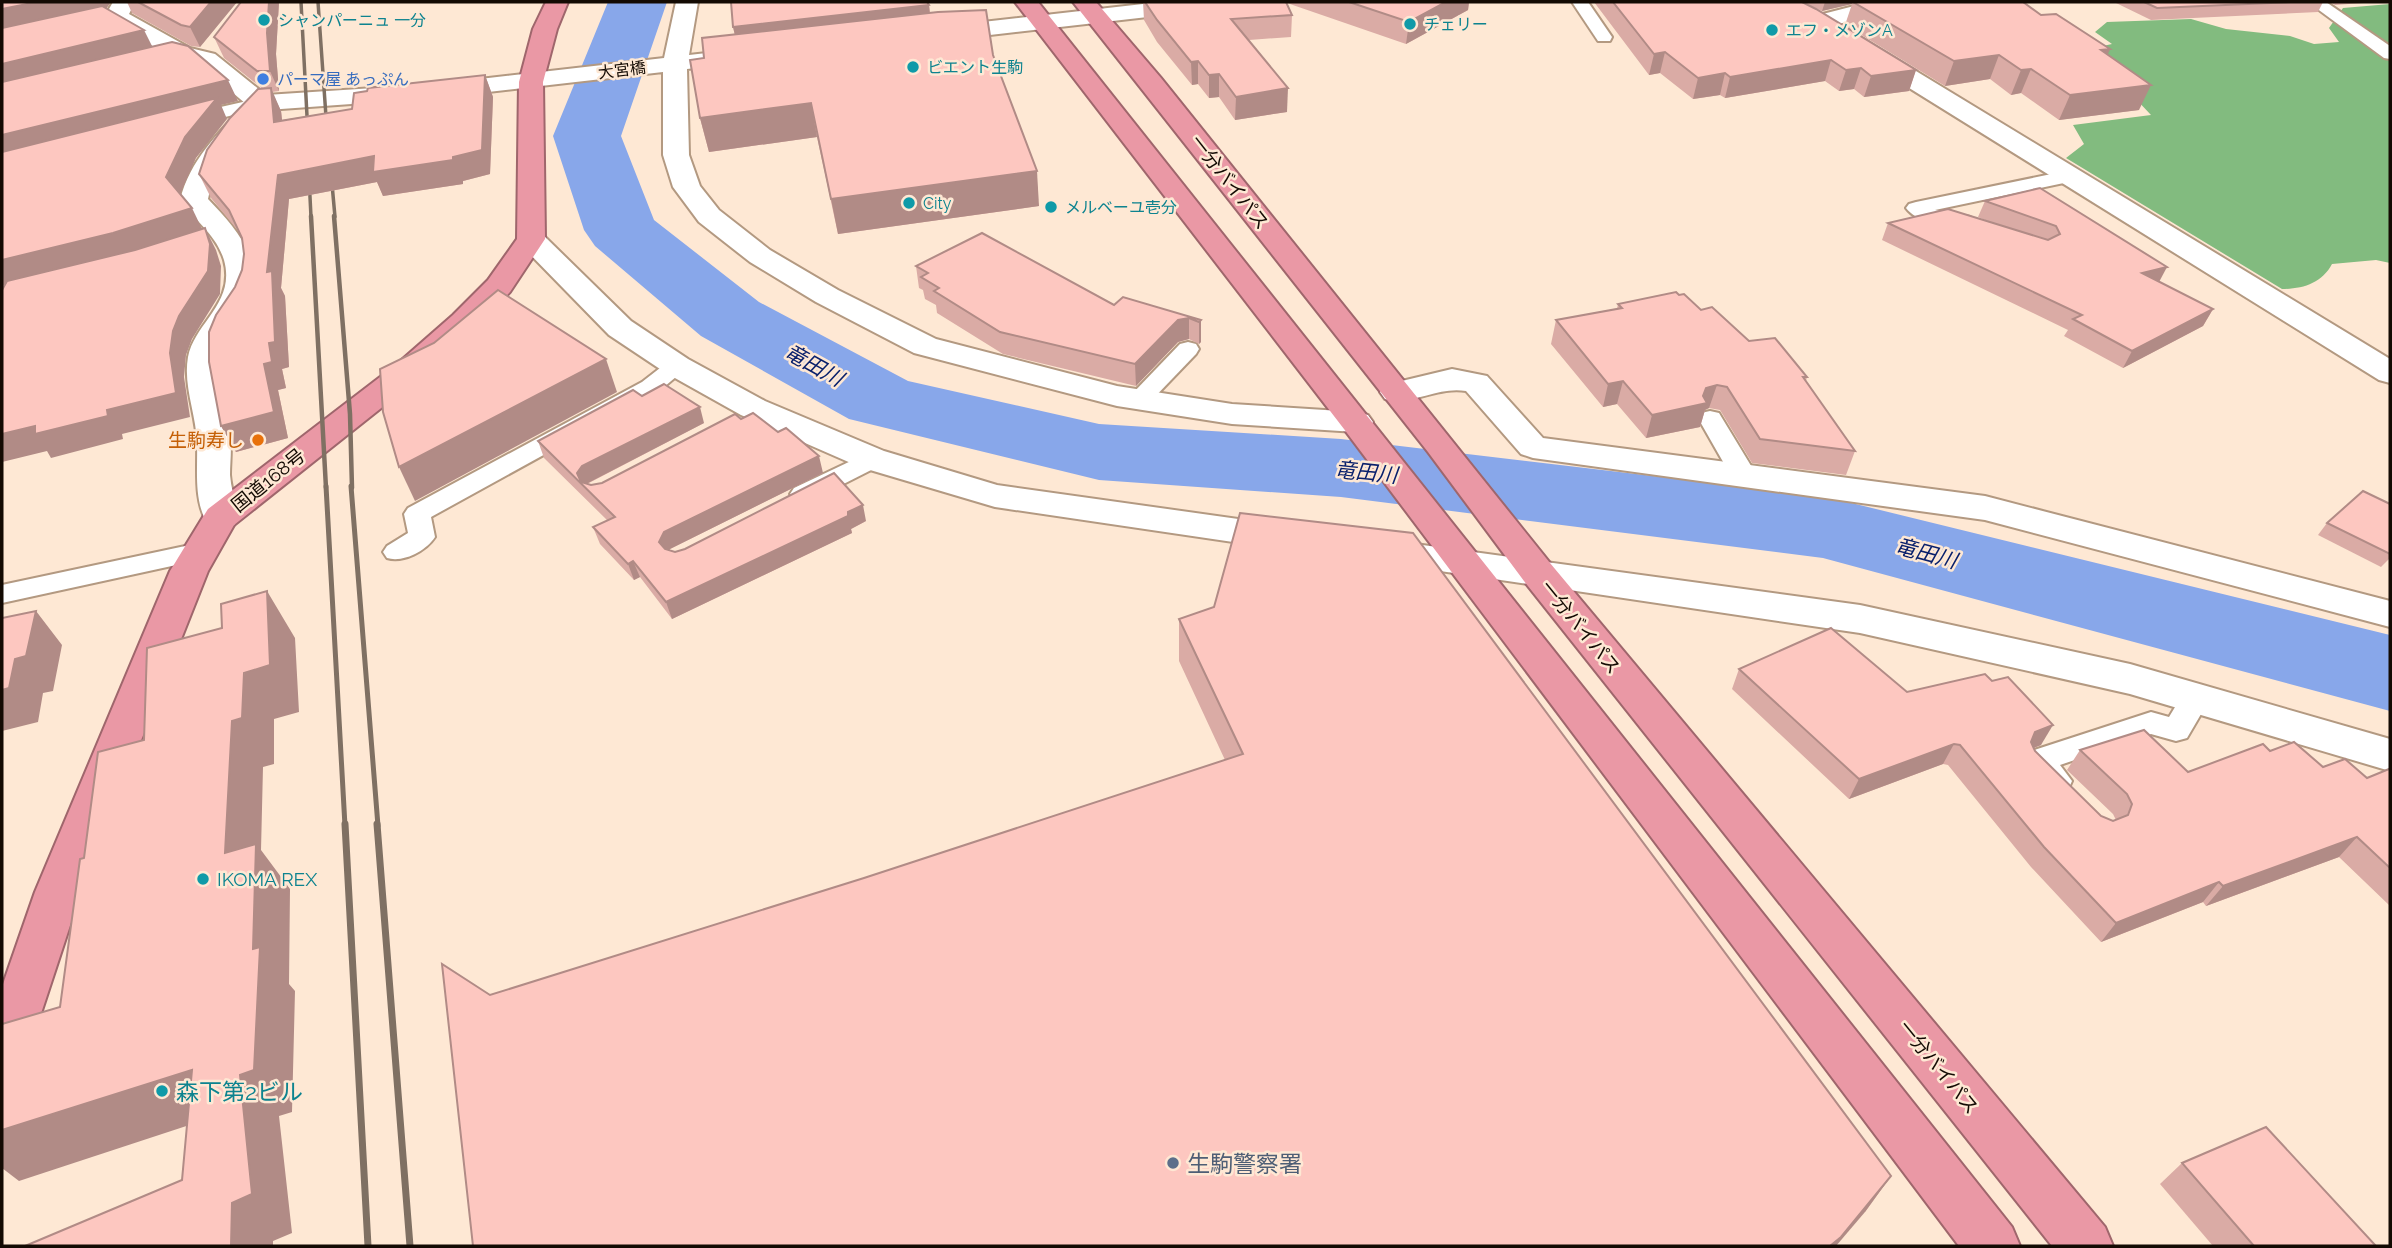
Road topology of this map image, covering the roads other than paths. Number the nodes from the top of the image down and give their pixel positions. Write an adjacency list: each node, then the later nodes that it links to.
1 (557, 2): 20 (highway)
2 (687, 2): 19 (street)
3 (1218, 2): 9 (street)
4 (1580, 2): 14 (lane)
5 (1782, 2): 12 (street)
6 (2316, 2): 17 (lane)
7 (1918, 7): 12 (street)
8 (120, 9): 11 (street); 15 (street)
9 (1090, 9): 10 (street); 29 (highway, 一分バイパス)
10 (1034, 12): 13 (street); 32 (highway)
11 (91, 20)
12 (1819, 22): 23 (street)
13 (920, 36)
14 (1604, 37)
15 (181, 53): 18 (street); 21 (street)
16 (770, 53): 19 (street, 大宮橋)
17 (2390, 54)
18 (148, 61)
19 (675, 64): 20 (street, 大宮橋); 30 (street)
20 (531, 82): 21 (street, 大宮橋); 25 (highway)
21 (260, 103): 22 (lane); 36 (street)
22 (167, 125)
23 (2071, 176): 24 (lane); 28 (street)
24 (1980, 227)
25 (531, 239): 27 (street); 36 (highway, 国道168号)
26 (1188, 349): 30 (lane)
27 (677, 366): 33 (street); 38 (lane)
28 (2390, 373)
29 (1396, 392): 34 (street); 40 (highway, 一分バイパス)
30 (1139, 399): 32 (street)
31 (1710, 418): 34 (lane)
32 (1356, 422): 39 (highway)
33 (872, 459): 35 (lane); 39 (street)
34 (1743, 474): 42 (street)
35 (776, 508)
36 (222, 517): 37 (highway, 国道168号)
37 (204, 551): 41 (lane); 46 (highway, 国道168号)
38 (396, 552)
39 (1465, 563): 40 (street); 47 (highway)
40 (1537, 572): 43 (street); 48 (highway, 一分バイパス)
41 (2, 594)
42 (2390, 614)
43 (2196, 697): 44 (street); 45 (lane)
44 (2390, 755)
45 (2073, 797)
46 (2, 1056)
47 (1993, 1246)
48 (2085, 1246)

